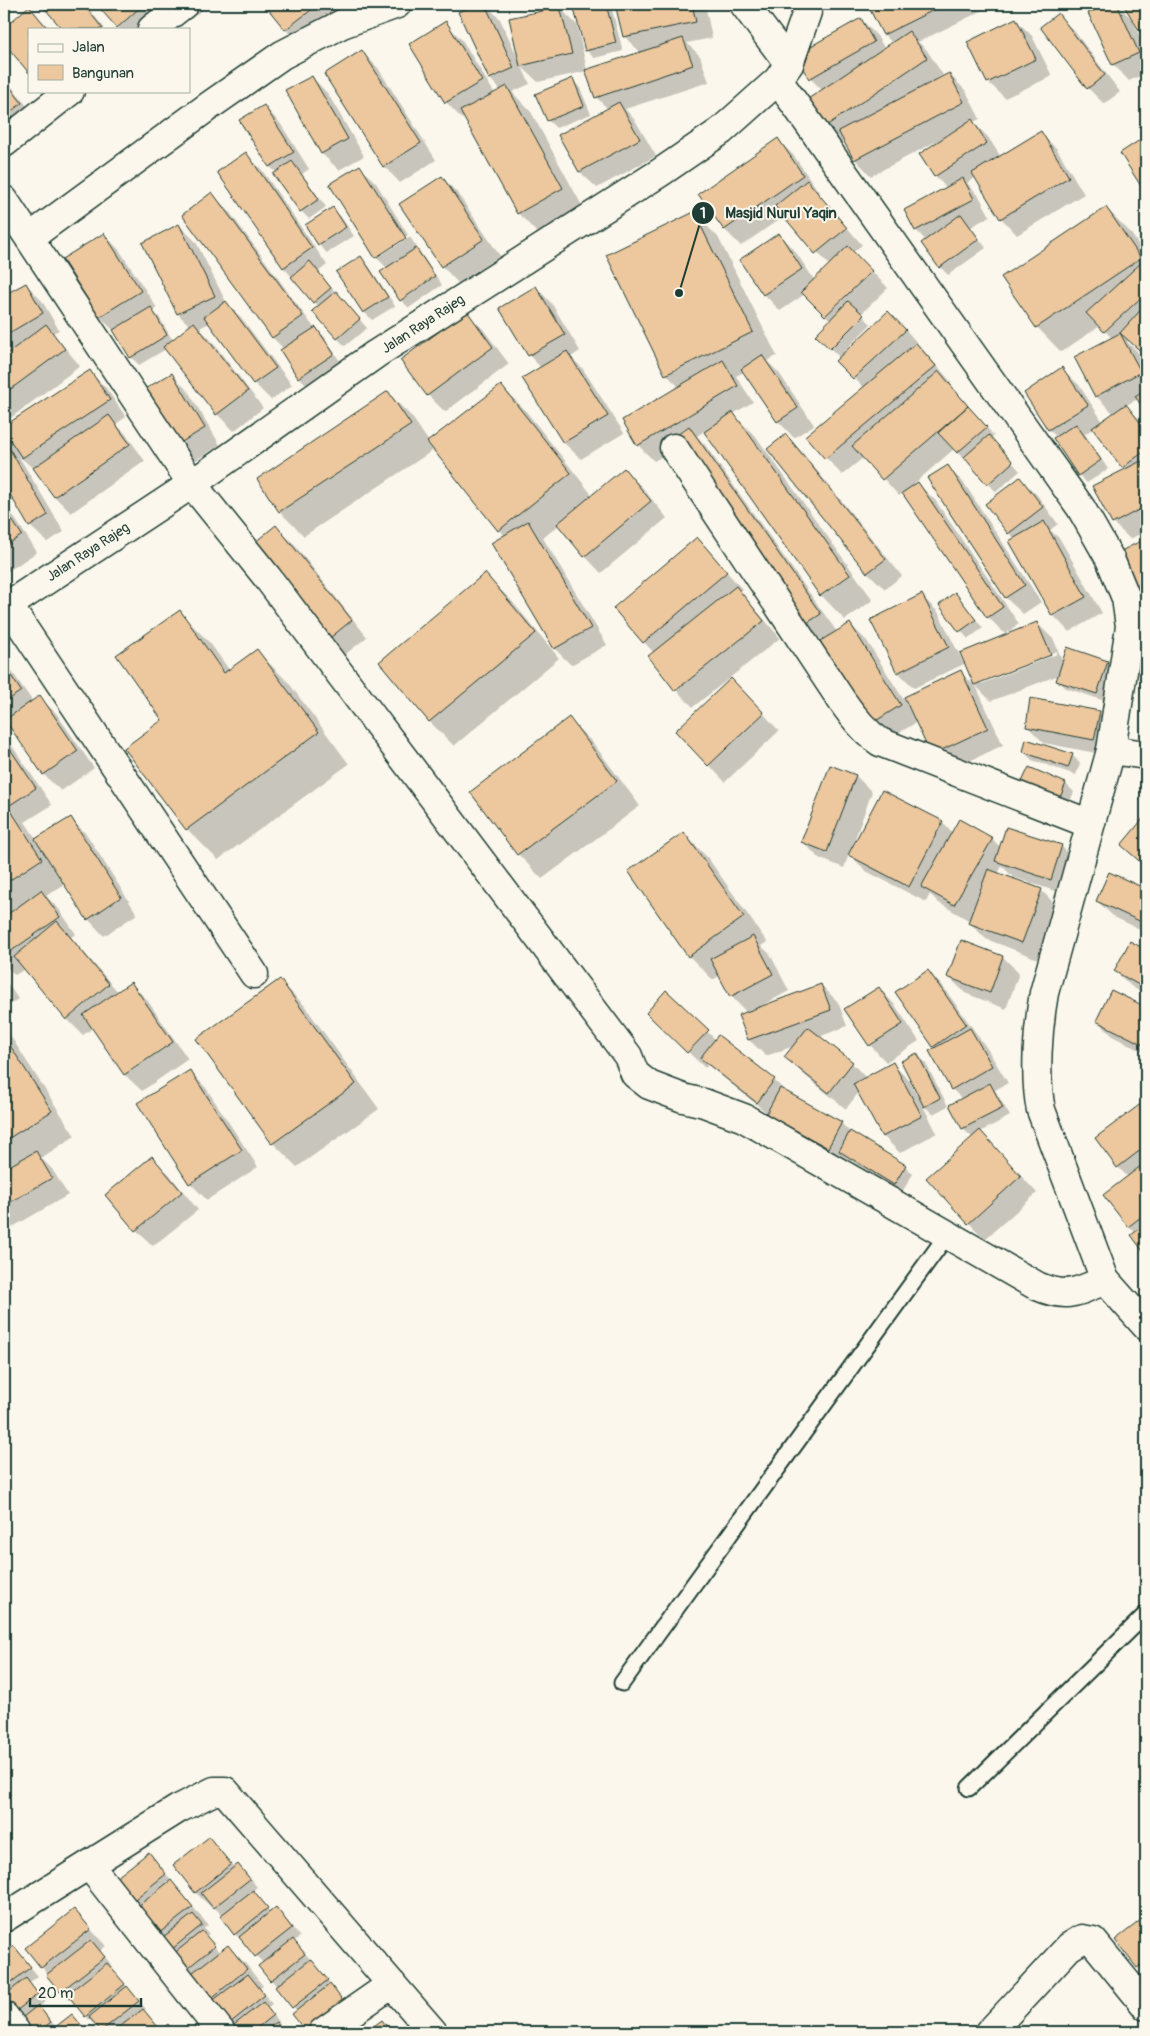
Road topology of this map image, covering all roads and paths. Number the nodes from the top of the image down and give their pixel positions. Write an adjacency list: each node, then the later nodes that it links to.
1 (184, 4): 5 (street)
2 (397, 4): 10 (street)
3 (744, 4): 6 (street)
4 (811, 6): 6 (street)
5 (153, 28)
6 (784, 72): 12 (street, Jalan Raya Rajeg); 14 (street)
7 (69, 92): 8 (street)
8 (4, 143)
9 (4, 200): 10 (street)
10 (29, 238): 12 (street)
11 (674, 448): 16 (street)
12 (192, 484): 13 (street, Jalan Raya Rajeg); 18 (street)
13 (6, 606): 17 (street)
14 (1111, 750): 15 (street); 16 (street)
15 (1146, 755)
16 (1090, 824): 19 (street)
17 (254, 974)
18 (947, 1234): 19 (street); 22 (lane)
19 (1105, 1280): 20 (street)
20 (1146, 1326)
21 (1146, 1614): 23 (lane)
22 (622, 1683)
23 (969, 1788)
24 (89, 1865): 25 (street); 26 (street); 30 (street)
25 (4, 1918)
26 (392, 1984): 31 (street); 32 (street)
27 (1146, 2006): 33 (street)
28 (4, 2016): 29 (street)
29 (16, 2032)
30 (221, 2032)
31 (323, 2032)
32 (433, 2032)
33 (990, 2032)

